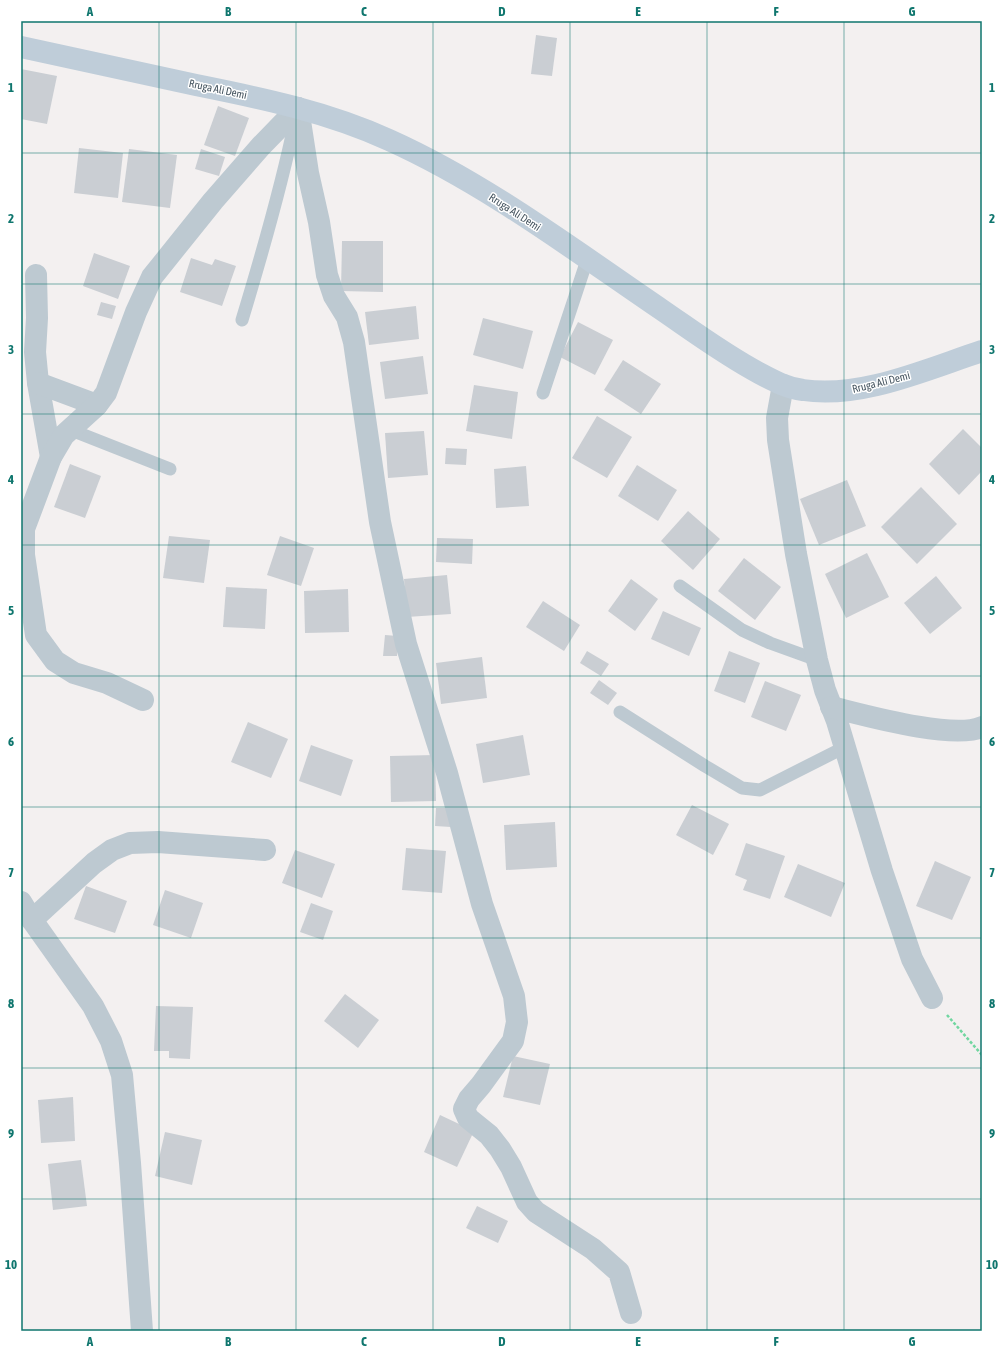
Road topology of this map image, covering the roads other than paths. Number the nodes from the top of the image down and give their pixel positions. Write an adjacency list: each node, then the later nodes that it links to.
1 (21, 47): 2 (main road, Rruga Ali Demi)
2 (298, 108): 3 (main road, Rruga Ali Demi); 5 (lane); 10 (street); 25 (street)
3 (587, 260): 8 (main road, Rruga Ali Demi); 9 (lane)
4 (36, 275): 7 (street)
5 (242, 320)
6 (982, 351): 8 (main road, Rruga Ali Demi)
7 (38, 383): 10 (street); 12 (street)
8 (783, 385): 16 (street)
9 (542, 393)
10 (97, 405): 11 (street)
11 (71, 430): 12 (street); 13 (lane)
12 (51, 457): 14 (street)
13 (170, 469)
14 (22, 554): 17 (street)
15 (680, 586): 16 (lane)
16 (818, 660): 18 (street)
17 (144, 700)
18 (831, 707): 20 (street); 21 (street)
19 (620, 712): 21 (lane)
20 (982, 727)
21 (845, 748): 24 (street)
22 (265, 850): 23 (street)
23 (26, 911): 26 (street)
24 (932, 998)
25 (631, 1313)
26 (142, 1331)

